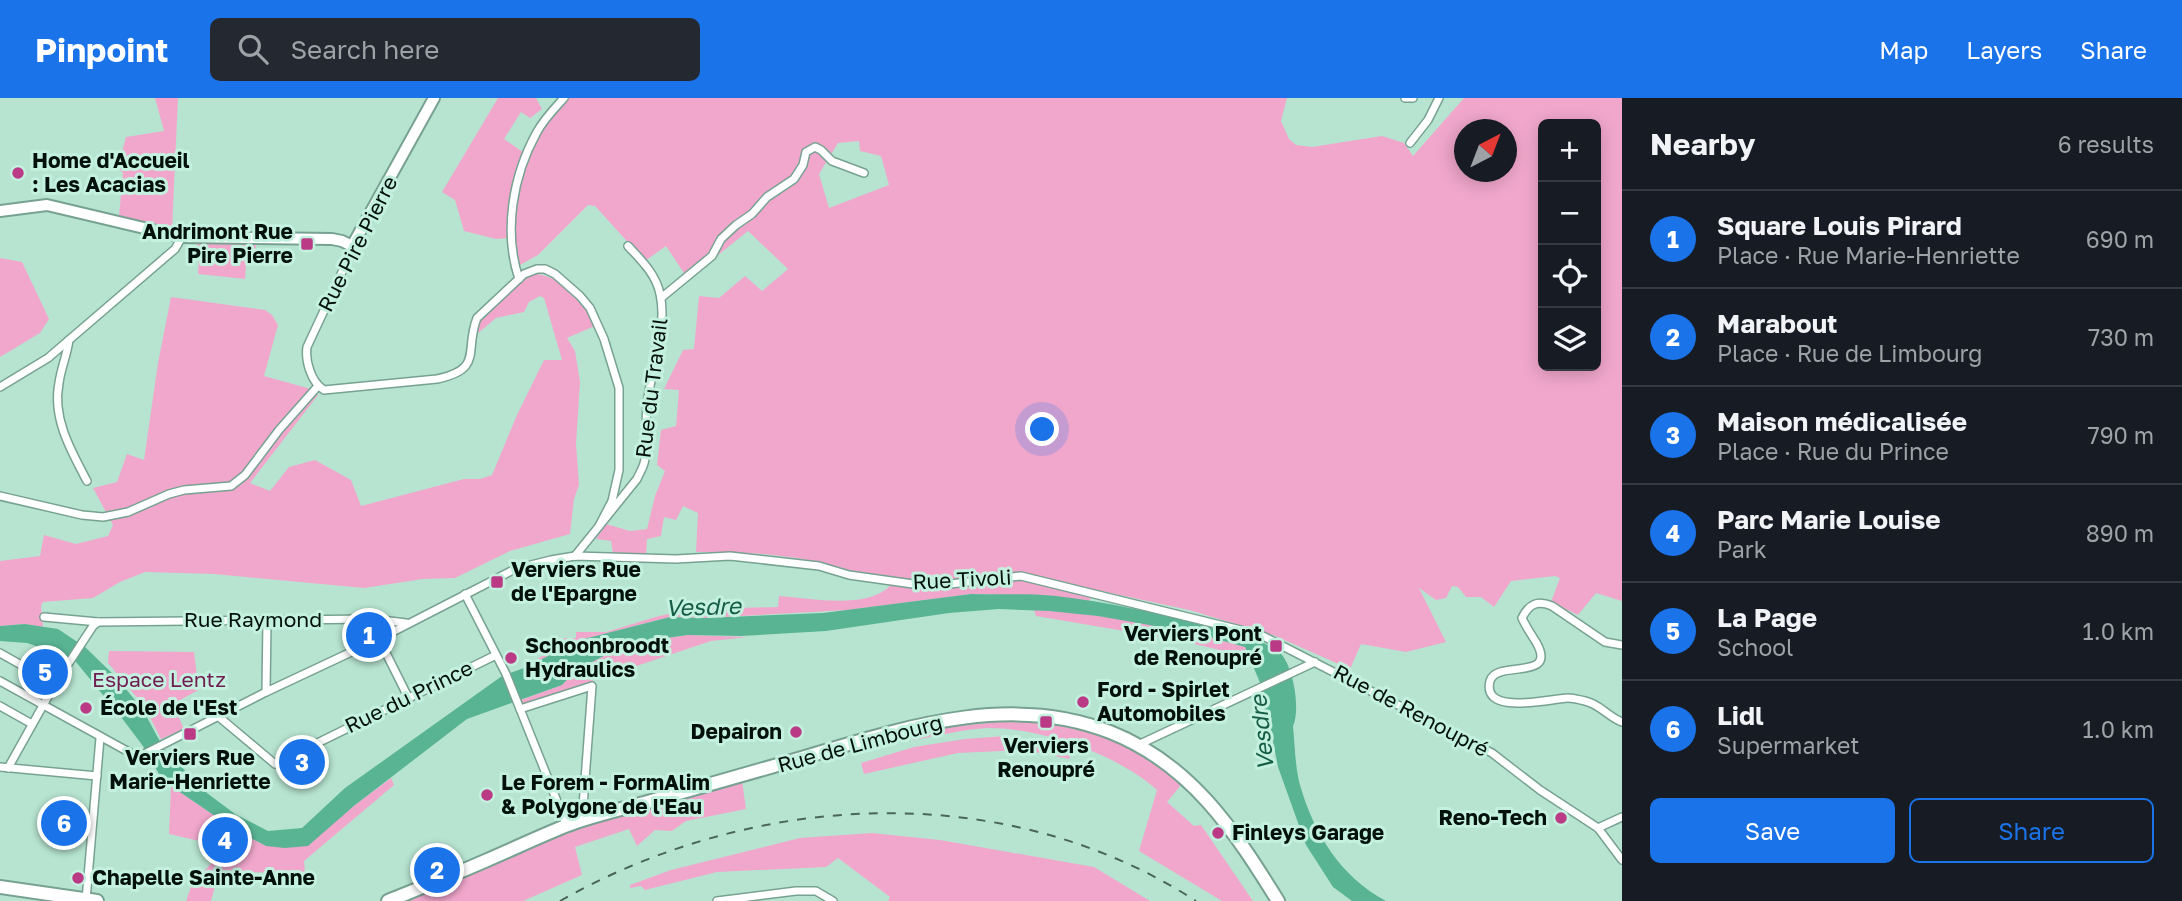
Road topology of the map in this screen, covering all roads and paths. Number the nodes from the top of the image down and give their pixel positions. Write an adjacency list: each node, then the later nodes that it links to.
1 (434, 98): 10 (street, Rue Pire Pierre)
2 (564, 98): 12 (street)
3 (1405, 98): 4 (street)
4 (1413, 98)
5 (1439, 98): 6 (street)
6 (1410, 143)
7 (864, 173): 13 (street)
8 (0, 211): 9 (street)
9 (182, 237): 10 (street); 14 (street)
10 (352, 246): 16 (street, Rue Pire Pierre)
11 (628, 246): 13 (street, Rue du Travail)
12 (519, 279): 16 (street); 19 (street)
13 (661, 298): 19 (street, Rue du Travail)
14 (69, 340): 15 (street); 17 (street)
15 (0, 387)
16 (321, 388): 18 (street)
17 (87, 481)
18 (0, 496)
19 (599, 526): 20 (street)
20 (575, 556): 21 (street, Rue Tivoli); 30 (street, Rue Tivoli)
21 (465, 594): 25 (street, Rue Tivoli); 29 (street)
22 (44, 617): 24 (street, Rue Raymond)
23 (267, 620): 24 (street, Rue Raymond); 25 (street, Rue Raymond); 33 (street)
24 (98, 622): 32 (street)
25 (407, 623): 26 (street, Rue Tivoli)
26 (379, 639): 33 (street, Rue Tivoli); 34 (street)
27 (1622, 645): 39 (street)
28 (0, 653): 32 (street)
29 (496, 655): 34 (street, Rue du Prince); 37 (street)
30 (1315, 662): 42 (street, Rue de Renoupré); 48 (street, Rue de Renoupré)
31 (0, 681): 35 (street)
32 (55, 684): 35 (street)
33 (266, 692): 38 (street, Rue Tivoli)
34 (408, 697): 38 (street, Rue du Prince)
35 (43, 705): 40 (street); 41 (street)
36 (0, 706): 40 (street)
37 (520, 707): 46 (street); 47 (street)
38 (219, 717): 41 (street, Rue Tivoli)
39 (1622, 722)
40 (32, 724): 43 (street)
41 (100, 738): 44 (street)
42 (1138, 745): 46 (main road, Rue de Limbourg); 55 (main road, Rue de Limbourg)
43 (4, 768): 44 (street)
44 (97, 775): 51 (street)
45 (1622, 817): 48 (street)
46 (582, 820): 47 (main road, Rue de Limbourg)
47 (567, 826): 52 (main road, Rue de Limbourg)
48 (1598, 828): 49 (street, Rue de Renoupré)
49 (1622, 860)
50 (0, 887): 51 (main road)
51 (90, 901)
52 (388, 901)
53 (717, 901): 54 (street)
54 (832, 901)
55 (1278, 901)

